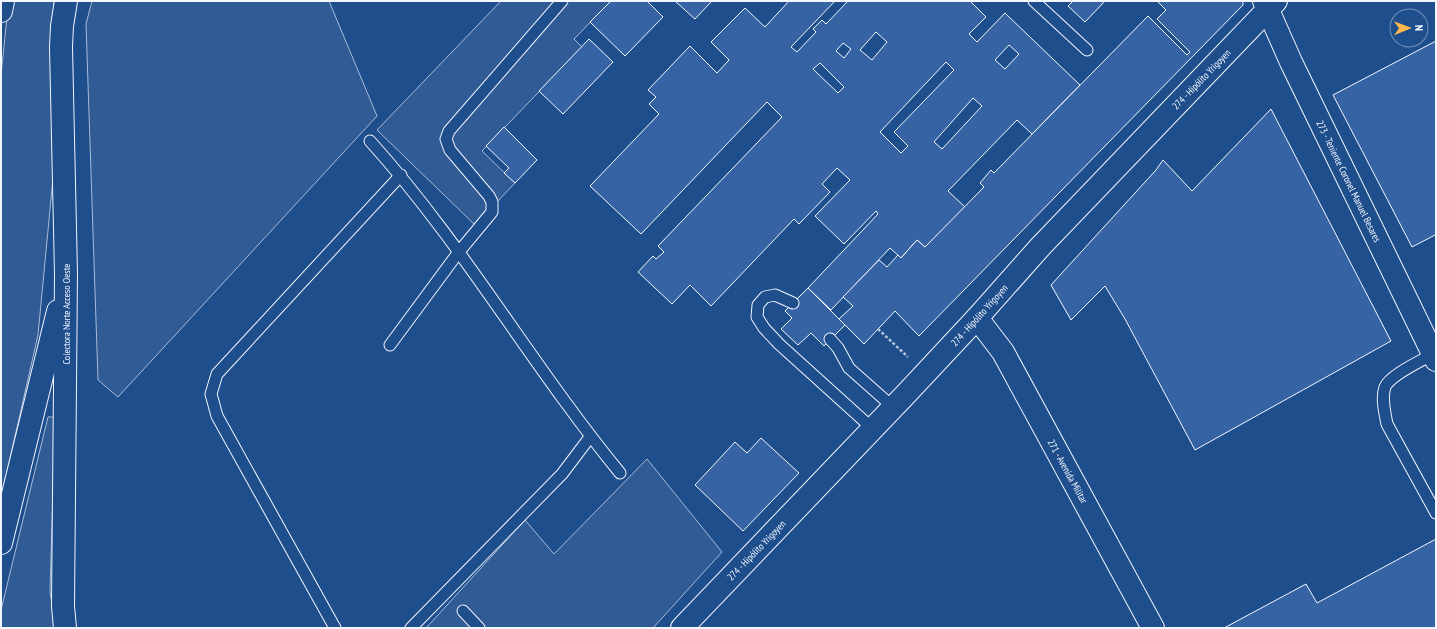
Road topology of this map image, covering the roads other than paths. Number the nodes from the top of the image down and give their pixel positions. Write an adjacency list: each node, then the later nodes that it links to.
1 (3, 1): 6 (main road)
2 (66, 1): 11 (main road, Colectora Norte Acceso Oeste)
3 (562, 1): 10 (lane)
4 (1034, 1): 7 (lane)
5 (1269, 4): 13 (main road, 274 - Hipólito Yrigoyen); 16 (main road, 273 - Teniente Coronel Manuel Besares)
6 (1, 10)
7 (1087, 50)
8 (370, 141): 9 (lane)
9 (400, 175): 10 (lane); 25 (lane)
10 (458, 253): 15 (lane); 19 (lane)
11 (66, 274): 22 (main road); 24 (main road, Colectora Norte Acceso Oeste)
12 (793, 303): 18 (lane)
13 (978, 318): 17 (main road, 274 - Hipólito Yrigoyen); 29 (main road, 271 - Avenida Militar)
14 (830, 339): 17 (lane)
15 (390, 345)
16 (1435, 355): 21 (lane)
17 (893, 407): 18 (main road, 274 - Hipólito Yrigoyen)
18 (873, 429): 28 (main road, 274 - Hipólito Yrigoyen)
19 (590, 437): 20 (lane); 26 (lane)
20 (620, 473)
21 (1436, 513)
22 (1, 543)
23 (463, 611): 27 (lane)
24 (65, 628)
25 (335, 628)
26 (411, 628)
27 (480, 628)
28 (682, 628)
29 (1153, 628)

